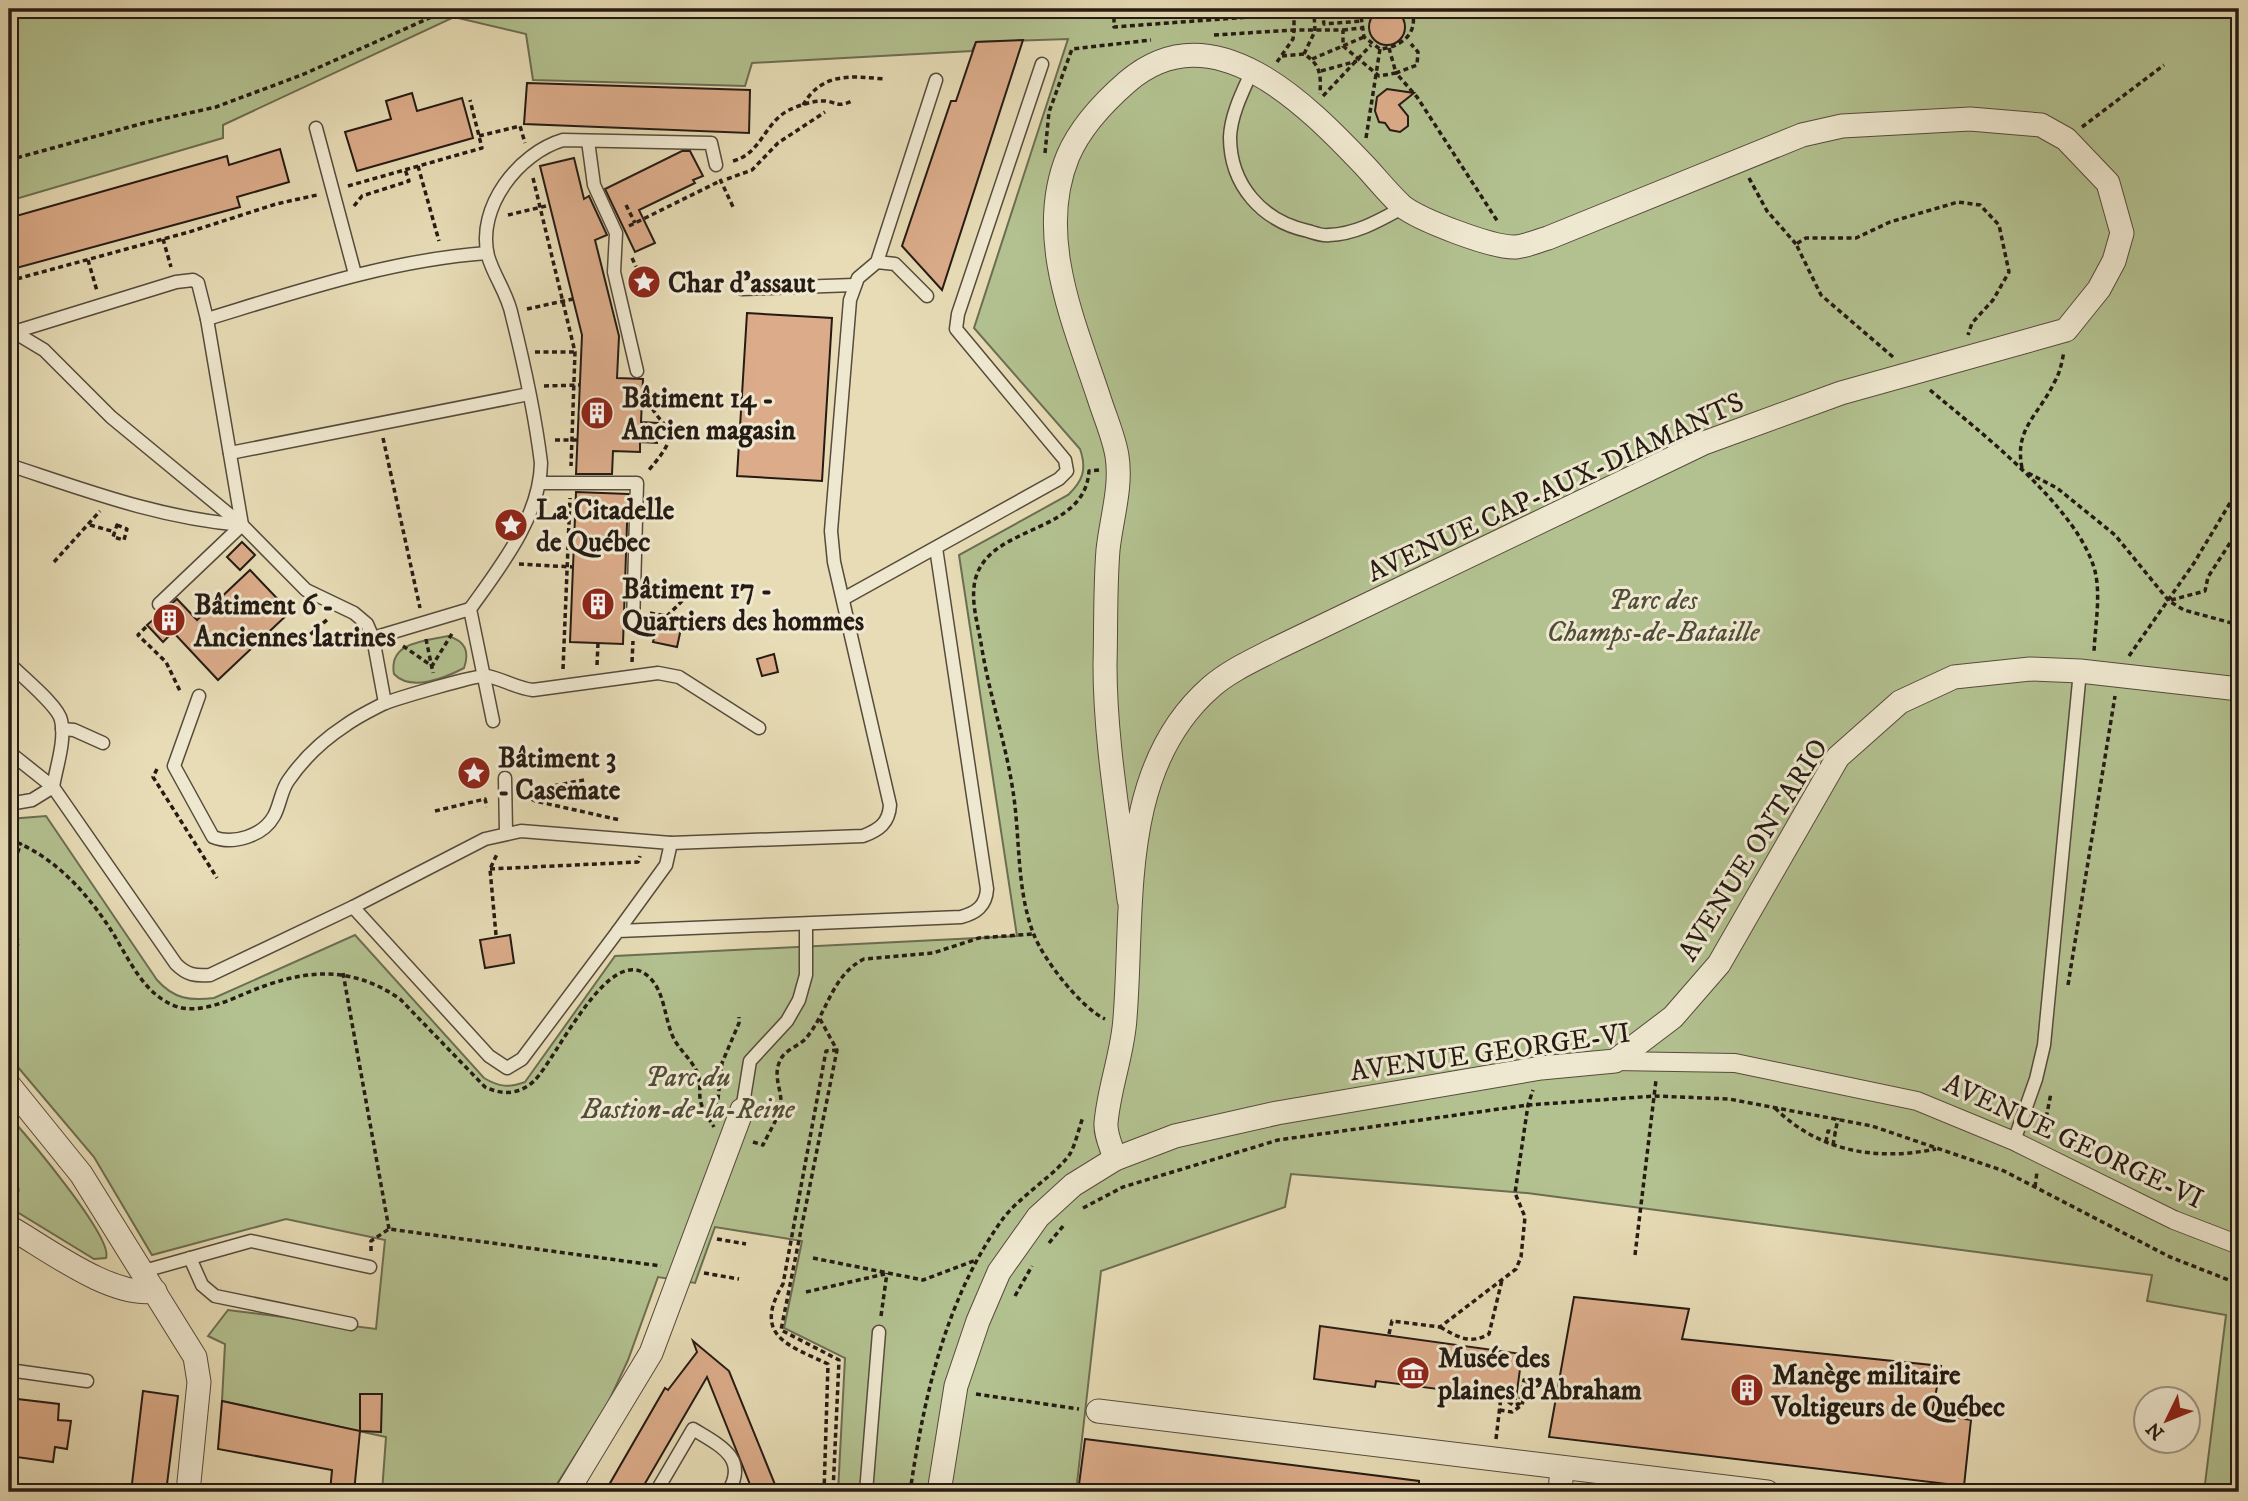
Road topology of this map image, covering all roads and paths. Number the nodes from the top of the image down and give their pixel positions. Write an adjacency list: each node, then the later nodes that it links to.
1 (588, 9): 42 (path)
2 (1091, 9): 7 (path)
3 (1359, 9): 5 (path); 8 (path)
4 (1411, 9): 19 (path)
5 (1322, 12): 6 (path); 8 (path)
6 (1312, 13): 7 (path); 12 (path)
7 (1294, 14): 10 (path)
8 (1362, 21): 9 (path)
9 (1362, 28): 11 (path); 14 (path)
10 (1294, 30): 12 (path); 13 (path); 21 (path)
11 (1343, 30): 12 (path); 18 (path)
12 (1315, 31): 21 (path)
13 (1212, 35)
14 (1364, 37): 17 (path); 18 (path)
15 (1158, 40): 41 (path)
16 (1411, 44): 29 (path)
17 (1371, 45): 20 (path); 23 (path)
18 (1343, 46): 22 (path); 23 (path)
19 (1388, 48): 20 (path); 29 (path)
20 (1380, 49): 28 (path)
21 (1304, 54): 22 (path)
22 (1312, 59): 27 (path)
23 (1359, 60): 27 (path); 27 (path); 28 (path)
24 (1042, 64): 101 (lane)
25 (2164, 65): 38 (path)
26 (1252, 71): 51 (street, AVENUE CAP-AUX-DIAMANTS); 51 (lane); 151 (street, AVENUE CAP-AUX-DIAMANTS)
27 (1321, 71)
28 (1374, 72): 29 (path); 36 (path)
29 (1396, 73): 58 (path)
30 (884, 79): 34 (path)
31 (936, 80): 62 (lane)
32 (470, 100): 37 (path)
33 (852, 101): 34 (path)
34 (803, 105): 44 (path)
35 (316, 128): 47 (lane)
36 (1367, 128)
37 (479, 136): 40 (path); 45 (path)
38 (2066, 139): 43 (street); 74 (street)
39 (588, 141): 40 (lane); 44 (lane); 79 (lane)
40 (528, 156): 50 (path); 53 (lane)
41 (1044, 159)
42 (9, 160)
43 (1739, 161): 57 (path); 58 (street)
44 (716, 165): 52 (path)
45 (418, 166): 46 (path); 60 (path)
46 (405, 169): 47 (path); 54 (path)
47 (333, 191): 54 (lane); 56 (path)
48 (550, 205): 50 (path)
49 (626, 205): 55 (path)
50 (540, 207): 53 (path); 70 (path)
51 (1404, 207): 58 (street, AVENUE CAP-AUX-DIAMANTS)
52 (733, 209)
53 (492, 214): 59 (lane)
54 (341, 221): 63 (lane)
55 (635, 223)
56 (163, 239): 61 (path); 65 (path)
57 (1796, 244): 78 (path); 80 (path)
58 (1514, 247)
59 (487, 253): 60 (lane); 72 (lane)
60 (444, 257): 63 (lane)
61 (88, 260): 64 (path); 71 (path)
62 (877, 262): 66 (lane); 68 (lane)
63 (355, 274): 73 (lane)
64 (9, 281)
65 (176, 282): 71 (lane); 73 (lane)
66 (854, 285): 67 (lane); 107 (lane)
67 (742, 289)
68 (927, 296)
69 (573, 299): 70 (path)
70 (563, 302): 72 (path); 77 (path)
71 (102, 305): 75 (lane)
72 (512, 312): 76 (lane)
73 (207, 319): 88 (lane)
74 (2066, 330): 78 (street, AVENUE CAP-AUX-DIAMANTS); 90 (path)
75 (12, 332): 98 (lane)
76 (520, 352): 77 (path); 83 (lane)
77 (575, 352): 81 (path)
78 (1959, 360): 80 (street, AVENUE CAP-AUX-DIAMANTS)
79 (637, 371): 93 (path)
80 (1912, 374): 90 (path); 151 (street, AVENUE CAP-AUX-DIAMANTS)
81 (574, 385): 82 (path); 83 (path); 86 (path)
82 (580, 385)
83 (528, 391): 84 (lane); 85 (lane)
84 (379, 422): 88 (lane); 115 (path)
85 (538, 440): 86 (path); 92 (lane)
86 (572, 440): 87 (path); 94 (path)
87 (578, 440)
88 (230, 453): 98 (lane)
89 (9, 465): 96 (lane)
90 (2023, 471): 109 (path); 127 (path)
91 (1102, 479): 156 (path)
92 (541, 483): 94 (lane); 111 (lane)
93 (637, 483): 94 (lane); 116 (lane)
94 (570, 485): 104 (path)
95 (2239, 488): 109 (path)
96 (111, 499): 97 (path); 98 (lane)
97 (89, 524): 100 (path); 102 (path)
98 (242, 525): 110 (lane); 119 (lane)
99 (2239, 529): 109 (path)
100 (115, 531): 100 (path)
101 (936, 548): 107 (lane); 154 (lane)
102 (54, 562)
103 (511, 563): 104 (path)
104 (567, 567): 105 (path); 131 (path)
105 (573, 567)
106 (689, 588): 113 (path)
107 (843, 599): 148 (lane)
108 (18, 601): 112 (path)
109 (2169, 601): 117 (path); 129 (path)
110 (159, 604)
111 (470, 609): 115 (lane); 126 (path); 128 (lane)
112 (9, 611)
113 (649, 613)
114 (323, 623): 121 (path)
115 (423, 623): 119 (lane); 126 (path)
116 (634, 625)
117 (2239, 625)
118 (9, 630): 120 (path)
119 (378, 637): 126 (path); 135 (lane)
120 (9, 638)
121 (304, 640)
122 (598, 643): 130 (path)
123 (632, 647): 124 (path)
124 (632, 662)
125 (9, 663): 138 (lane)
126 (432, 666): 132 (path)
127 (2087, 671): 129 (street, AVENUE ONTARIO); 168 (street, AVENUE ONTARIO); 181 (lane)
128 (484, 675): 131 (lane); 132 (lane); 136 (lane)
129 (2120, 675): 133 (street, AVENUE ONTARIO); 159 (path)
130 (596, 681): 131 (lane); 137 (lane)
131 (562, 685)
132 (437, 689): 135 (lane)
133 (2239, 690)
134 (199, 696): 135 (lane)
135 (385, 704)
136 (493, 721)
137 (759, 728)
138 (62, 729): 139 (lane); 143 (lane)
139 (103, 743)
140 (9, 752): 143 (lane)
141 (505, 778): 147 (lane)
142 (584, 780): 144 (path)
143 (53, 787): 145 (lane); 152 (lane)
144 (535, 801)
145 (9, 804)
146 (435, 811): 147 (path)
147 (500, 834): 148 (lane); 152 (lane); 157 (path)
148 (671, 842): 155 (lane)
149 (21, 844): 150 (path)
150 (9, 877)
151 (1129, 900): 186 (street, AVENUE CAP-AUX-DIAMANTS)
152 (353, 907): 155 (lane)
153 (9, 911): 161 (path)
154 (806, 925): 155 (lane); 177 (lane)
155 (618, 930)
156 (1033, 934): 163 (path); 164 (path)
157 (496, 935)
158 (343, 973): 191 (path)
159 (2068, 987)
160 (1107, 1007): 164 (path)
161 (9, 1008)
162 (739, 1017): 176 (path)
163 (820, 1019): 166 (path); 173 (path)
164 (1107, 1020): 165 (path)
165 (1105, 1031)
166 (837, 1050): 227 (path); 228 (path)
167 (1658, 1059): 168 (street, AVENUE GEORGE-VI); 172 (path); 181 (street, AVENUE GEORGE-VI)
168 (1615, 1061): 169 (street, AVENUE GEORGE-VI)
169 (1541, 1068): 174 (path); 186 (street, AVENUE GEORGE-VI)
170 (9, 1085): 206 (street)
171 (2051, 1090): 185 (path)
172 (1655, 1096): 174 (path); 175 (path); 196 (path)
173 (780, 1105)
174 (1528, 1105): 188 (path); 205 (path)
175 (1773, 1106): 179 (path); 182 (path)
176 (717, 1108)
177 (742, 1110): 192 (street)
178 (1084, 1114): 200 (path)
179 (1838, 1118): 180 (path); 184 (path)
180 (1836, 1133): 182 (path); 183 (path)
181 (2014, 1141): 185 (street, AVENUE GEORGE-VI)
182 (1826, 1143): 183 (path)
183 (1833, 1145): 184 (path)
184 (1938, 1148): 187 (path)
185 (2040, 1154): 187 (path); 194 (street, AVENUE GEORGE-VI)
186 (1115, 1159): 231 (street, AVENUE GEORGE-VI)
187 (2035, 1187): 207 (path)
188 (1079, 1211)
189 (1072, 1217): 195 (path)
190 (9, 1227): 206 (street)
191 (389, 1229): 201 (path); 202 (path)
192 (695, 1234): 193 (path); 202 (street)
193 (746, 1244)
194 (2239, 1245)
195 (1042, 1251)
196 (1635, 1255)
197 (190, 1258): 201 (lane); 206 (lane); 210 (lane)
198 (813, 1258): 203 (path)
199 (1037, 1260): 209 (path)
200 (976, 1261): 203 (path); 230 (path)
201 (370, 1267)
202 (682, 1269): 204 (path); 224 (street)
203 (887, 1273): 208 (path); 212 (path)
204 (740, 1279)
205 (1502, 1279): 211 (path); 211 (path)
206 (150, 1281): 223 (street)
207 (2239, 1284)
208 (806, 1292)
209 (1014, 1297)
210 (351, 1324)
211 (1440, 1327): 213 (path)
212 (879, 1332): 229 (lane)
213 (1389, 1334)
214 (9, 1370): 215 (lane)
215 (87, 1381)
216 (980, 1385): 217 (path)
217 (977, 1395): 218 (path); 220 (path)
218 (975, 1402)
219 (1499, 1410): 219 (path); 221 (path)
220 (1098, 1411): 221 (street)
221 (1494, 1459): 222 (street)
222 (1562, 1468): 232 (street); 233 (street)
223 (188, 1492)
224 (567, 1492)
225 (656, 1492): 226 (lane)
226 (728, 1492)
227 (824, 1492)
228 (833, 1492)
229 (866, 1492)
230 (910, 1492)
231 (939, 1492)
232 (1560, 1492)
233 (1767, 1492)

